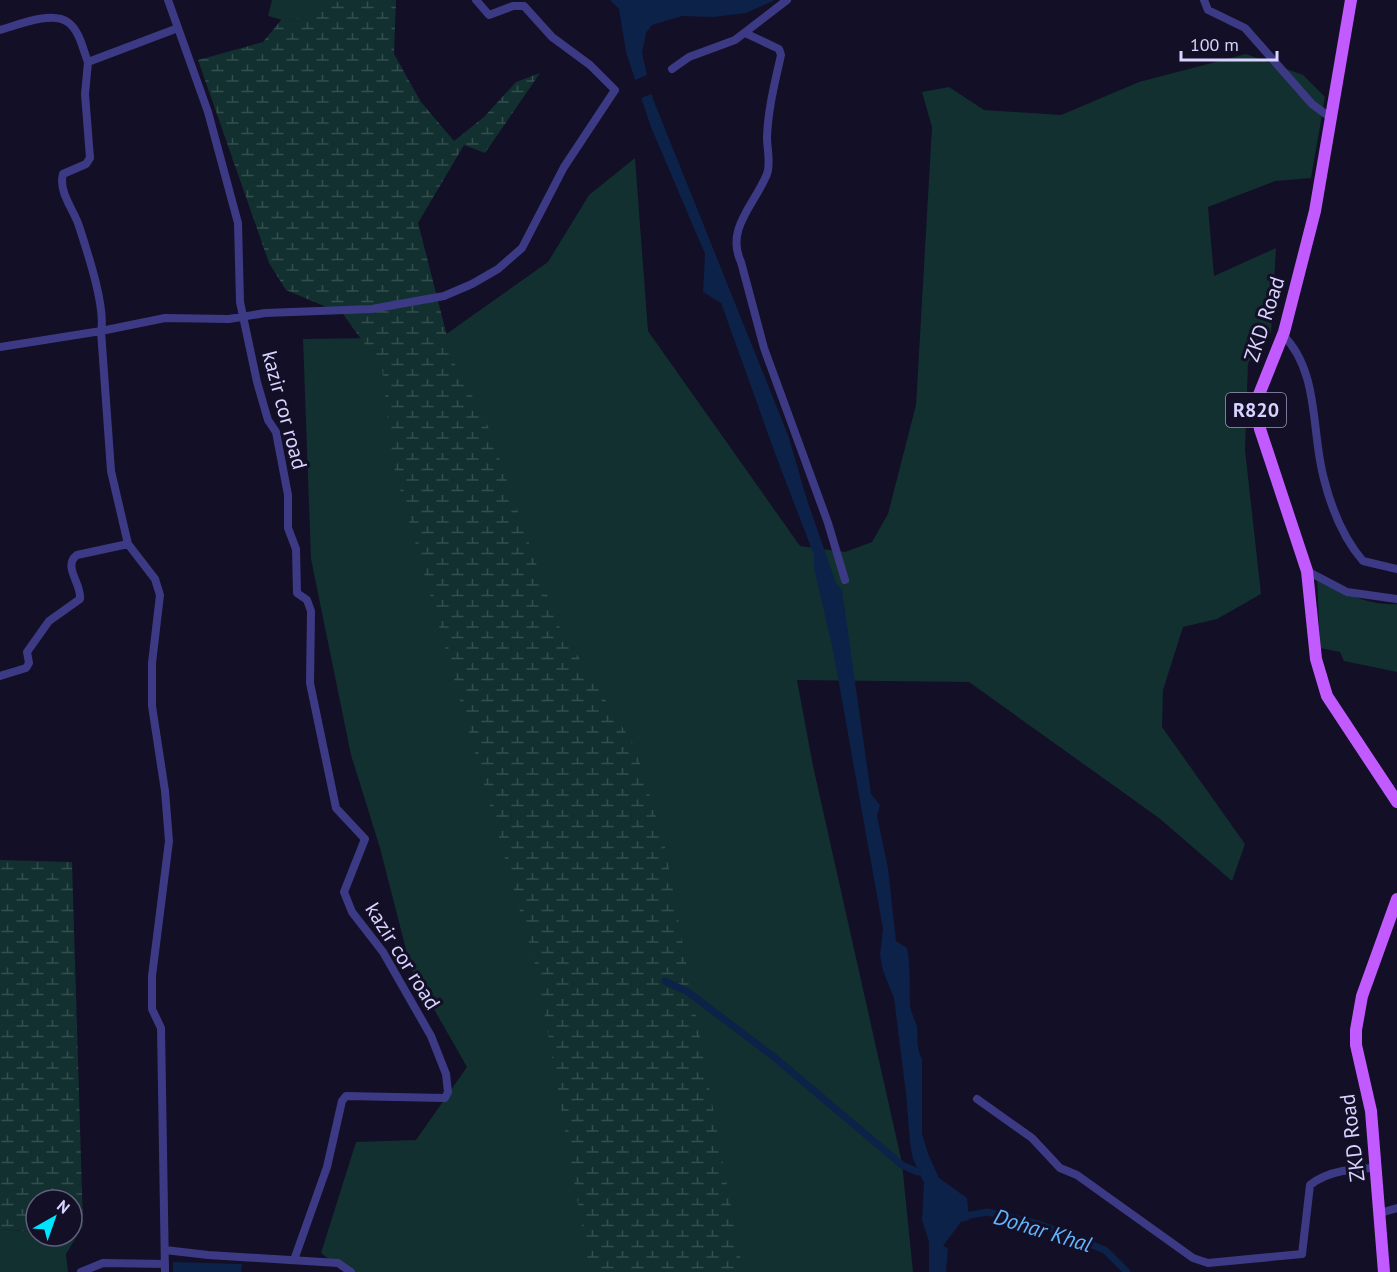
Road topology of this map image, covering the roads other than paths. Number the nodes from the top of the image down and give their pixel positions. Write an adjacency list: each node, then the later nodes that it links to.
1 (168, 0): 6 (street)
2 (476, 0): 12 (street)
3 (787, 0): 8 (street)
4 (1204, 0): 11 (street)
5 (1351, 0): 11 (main road, ZKD Road / R820)
6 (178, 28): 9 (street); 12 (street)
7 (0, 30): 9 (street)
8 (745, 33): 10 (street); 19 (street)
9 (88, 62): 13 (street)
10 (672, 69)
11 (1331, 118): 14 (main road, ZKD Road / R820)
12 (243, 316): 13 (street); 29 (street, kazir cor road)
13 (101, 331): 15 (street); 16 (street)
14 (1283, 335): 17 (street); 18 (main road, ZKD Road / R820)
15 (0, 347)
16 (128, 544): 21 (street); 28 (street)
17 (1397, 569)
18 (1307, 571): 20 (street); 22 (main road, ZKD Road / R820)
19 (845, 580)
20 (1397, 599)
21 (0, 676)
22 (1397, 802)
23 (1397, 899): 25 (main road, ZKD Road)
24 (977, 1099): 25 (street)
25 (1376, 1168): 27 (main road, ZKD Road)
26 (1397, 1208): 27 (street)
27 (1380, 1213): 33 (main road, ZKD Road)
28 (165, 1250): 29 (street); 30 (street)
29 (294, 1260): 32 (street)
30 (165, 1268): 31 (street)
31 (81, 1272)
32 (351, 1272)
33 (1384, 1272)

